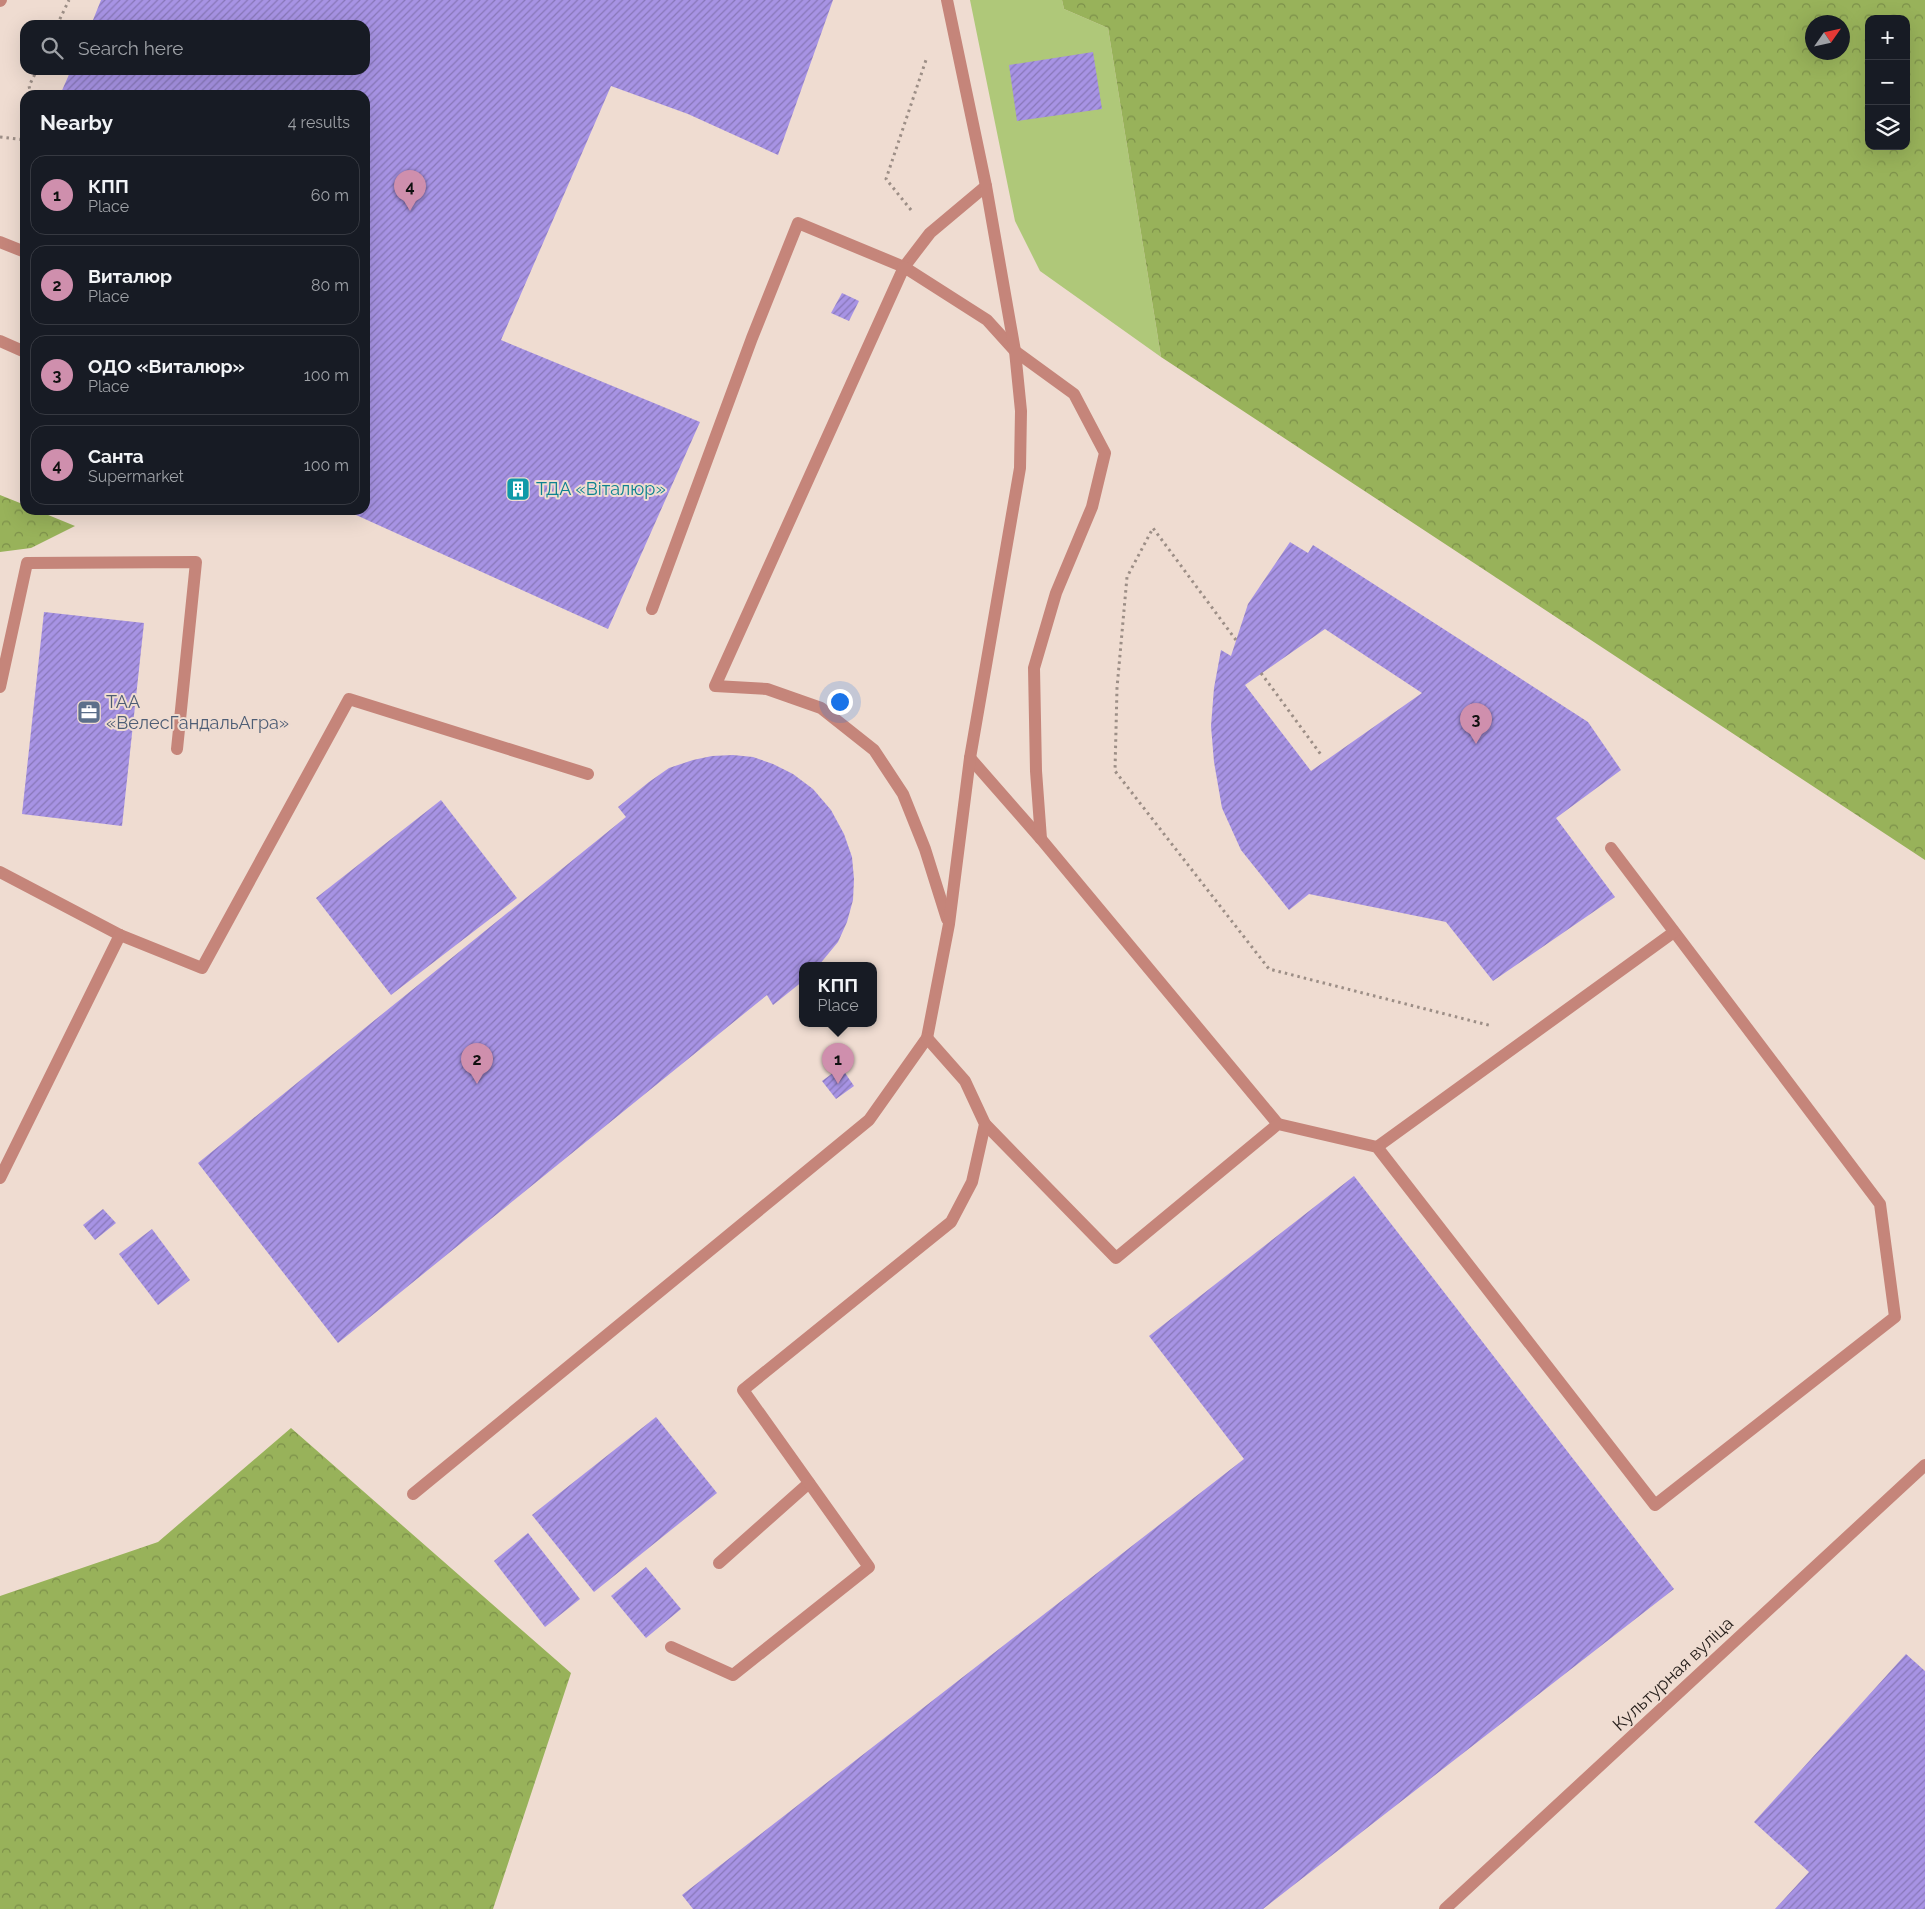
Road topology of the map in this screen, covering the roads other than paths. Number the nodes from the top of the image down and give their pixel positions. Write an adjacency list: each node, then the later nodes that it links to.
1 (947, 0): 2 (street)
2 (986, 186): 5 (street); 8 (street)
3 (0, 242): 4 (street)
4 (20, 250)
5 (904, 266): 8 (street); 9 (street); 17 (street)
6 (0, 341): 7 (street)
7 (20, 350)
8 (1015, 351): 12 (street); 14 (street)
9 (652, 609)
10 (0, 687): 11 (street)
11 (177, 749)
12 (970, 758): 14 (street); 17 (street)
13 (588, 774): 19 (street)
14 (1041, 839): 22 (street)
15 (1611, 848): 18 (street)
16 (0, 872): 19 (street)
17 (948, 924): 20 (street)
18 (1674, 932): 23 (street); 23 (street)
19 (120, 935): 24 (street)
20 (927, 1038): 21 (street); 27 (street)
21 (985, 1124): 22 (street); 26 (street)
22 (1278, 1124): 23 (street)
23 (1377, 1147)
24 (0, 1178)
25 (1925, 1465): 30 (street, Культурная вуліца)
26 (810, 1483): 28 (street); 29 (street)
27 (413, 1494)
28 (719, 1563)
29 (670, 1647)
30 (1445, 1909)

